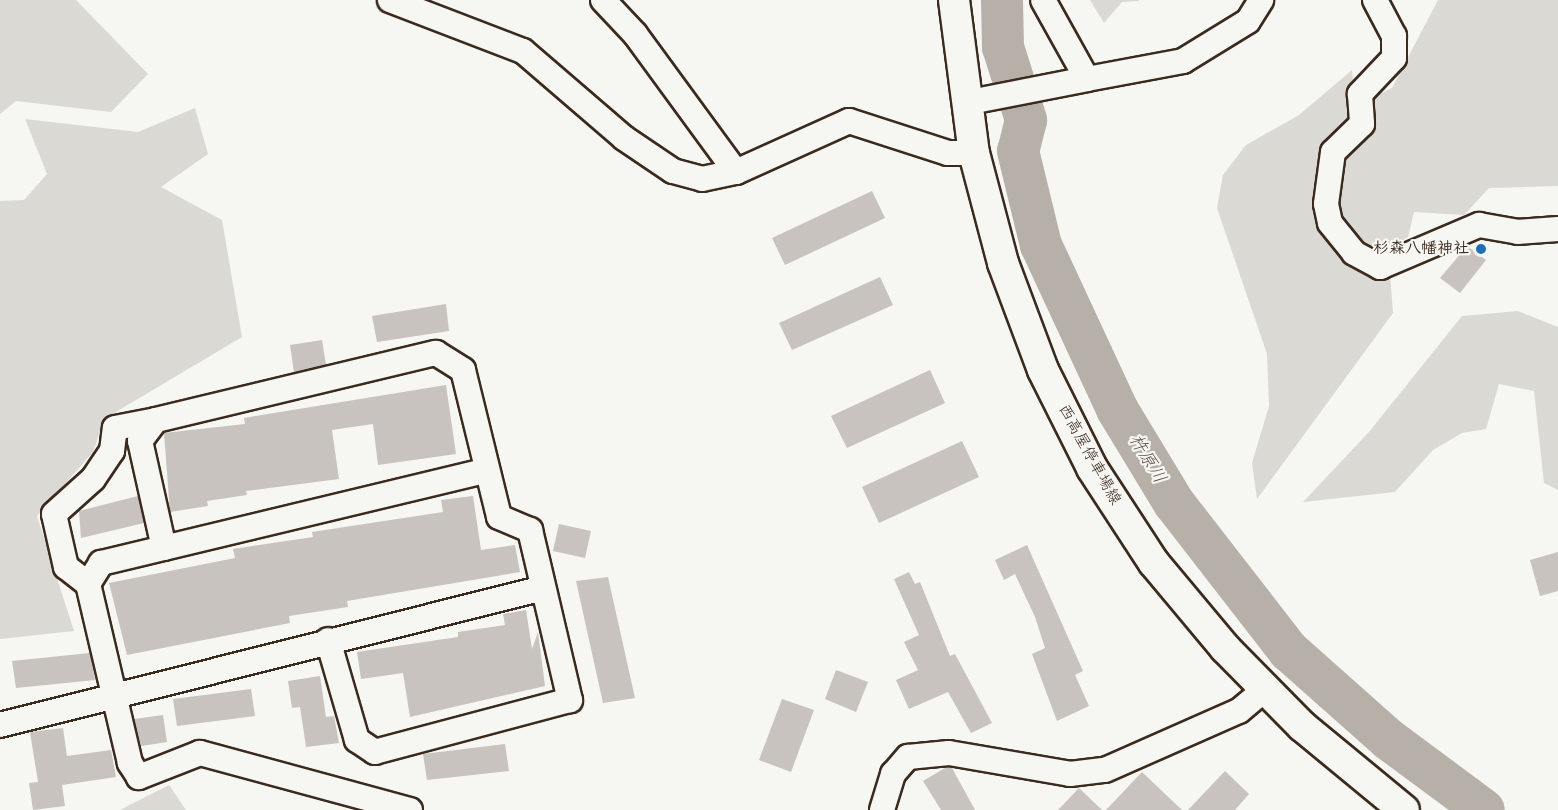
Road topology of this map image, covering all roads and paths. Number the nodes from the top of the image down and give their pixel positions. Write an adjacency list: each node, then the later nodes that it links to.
1 (390, 0): 10 (street)
2 (603, 0): 10 (street)
3 (954, 0): 8 (main road, 西高屋停車場線)
4 (1043, 0): 7 (street)
5 (1261, 0): 7 (street)
6 (1375, 0): 11 (street)
7 (1087, 79): 8 (street)
8 (966, 103): 9 (main road, 西高屋停車場線)
9 (974, 153): 10 (street); 18 (main road, 西高屋停車場線)
10 (736, 172)
11 (1558, 229)
12 (156, 420): 13 (street); 14 (street); 15 (street)
13 (485, 471): 14 (street); 16 (street)
14 (164, 548): 15 (street)
15 (88, 584): 19 (street)
16 (543, 588): 17 (street); 17 (street)
17 (328, 640): 19 (street)
18 (1265, 689): 22 (street); 23 (main road, 西高屋停車場線)
19 (113, 695): 20 (street); 21 (street)
20 (0, 725)
21 (410, 810)
22 (882, 810)
23 (1404, 810)

